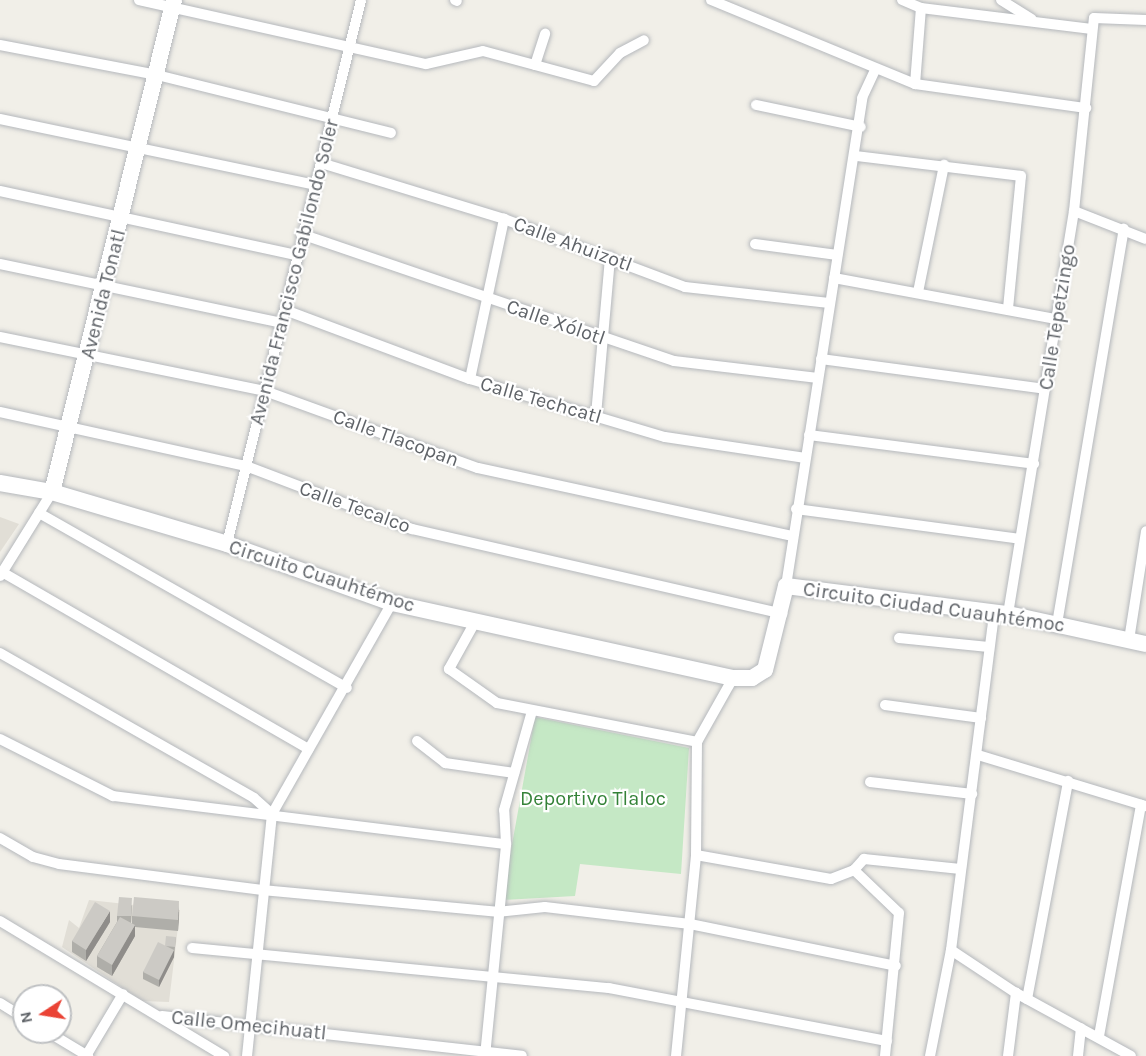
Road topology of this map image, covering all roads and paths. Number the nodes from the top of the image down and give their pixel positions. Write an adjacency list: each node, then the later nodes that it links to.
1 (139, 0): 6 (street)
2 (361, 0): 14 (street, Avenida Francisco Gabilondo Soler)
3 (711, 0): 16 (street)
4 (902, 0): 7 (street)
5 (1001, 0): 9 (street)
6 (173, 4): 14 (street); 17 (street, Avenida Tonatl)
7 (921, 8): 9 (street); 18 (street)
8 (1146, 20): 10 (street)
9 (1035, 21): 10 (street)
10 (1093, 24): 20 (street, Calle Tepetzingo)
11 (545, 34): 15 (street)
12 (644, 40): 15 (street)
13 (0, 45): 17 (street)
14 (349, 50): 15 (street); 21 (street, Avenida Francisco Gabilondo Soler)
15 (535, 65)
16 (875, 70): 18 (street); 23 (street)
17 (157, 75): 21 (street); 25 (street, Avenida Tonatl)
18 (915, 84): 20 (street)
19 (756, 105): 23 (street)
20 (1086, 108): 31 (street, Calle Tepetzingo)
21 (332, 118): 24 (street); 27 (street, Avenida Francisco Gabilondo Soler)
22 (0, 119): 25 (street)
23 (861, 127): 26 (street)
24 (391, 133)
25 (140, 146): 29 (street); 32 (street, Avenida Tonatl)
26 (856, 156): 28 (street); 39 (street)
27 (321, 163): 29 (street, Avenida Francisco Gabilondo Soler); 33 (street, Calle Ahuizotl)
28 (944, 165): 44 (street); 47 (street)
29 (315, 185): 35 (street, Avenida Francisco Gabilondo Soler)
30 (0, 191): 32 (street)
31 (1074, 211): 34 (street); 49 (street, Calle Tepetzingo)
32 (123, 215): 38 (street); 43 (street, Avenida Tonatl)
33 (504, 219): 40 (street, Calle Ahuizotl); 45 (street)
34 (1124, 229): 36 (street); 80 (street)
35 (301, 234): 38 (street, Avenida Francisco Gabilondo Soler); 45 (street, Calle Xólotl)
36 (1146, 239)
37 (755, 244): 39 (street)
38 (297, 255): 48 (street, Avenida Francisco Gabilondo Soler)
39 (837, 255): 42 (street)
40 (610, 256): 46 (street, Calle Ahuizotl); 52 (street)
41 (0, 264): 43 (street)
42 (834, 278): 44 (street); 46 (street)
43 (106, 285): 50 (street); 53 (street, Avenida Tonatl)
44 (918, 292): 47 (street)
45 (489, 299): 52 (street, Calle Xólotl); 56 (street)
46 (829, 303): 54 (street)
47 (1008, 308): 49 (street)
48 (285, 310): 50 (street, Avenida Francisco Gabilondo Soler); 56 (street, Calle Techcatl)
49 (1056, 319): 57 (street, Calle Tepetzingo)
50 (283, 323): 58 (street, Avenida Francisco Gabilondo Soler)
51 (0, 337): 53 (street, Calle Tlacopan)
52 (603, 338): 55 (street, Calle Xólotl); 60 (street)
53 (88, 355): 58 (street, Calle Tlacopan); 61 (street, Avenida Tonatl)
54 (821, 358): 55 (street); 57 (street)
55 (818, 378): 62 (street)
56 (470, 379): 60 (street, Calle Techcatl)
57 (1045, 389): 64 (street, Calle Tepetzingo)
58 (265, 392): 65 (street, Avenida Francisco Gabilondo Soler); 71 (street, Calle Tlacopan)
59 (0, 412): 61 (street, Calle Tecalco)
60 (596, 415): 63 (street, Calle Techcatl)
61 (69, 427): 65 (street, Calle Tecalco); 67 (street, Avenida Tonatl)
62 (809, 435): 63 (street); 64 (street)
63 (805, 458): 68 (street)
64 (1034, 464): 72 (street, Calle Tepetzingo)
65 (246, 466): 73 (street, Avenida Francisco Gabilondo Soler); 78 (street, Calle Tecalco)
66 (0, 483): 67 (street, Circuito Cuauhtémoc)
67 (52, 492): 69 (street, Avenida Tonatl); 73 (street, Circuito Cuauhtémoc)
68 (796, 509): 71 (street); 72 (street)
69 (39, 513): 74 (street, Avenida Tonatl); 88 (street)
70 (1146, 531): 82 (street)
71 (792, 536): 75 (street)
72 (1020, 539): 77 (street, Calle Tepetzingo)
73 (226, 544): 76 (street, Circuito Cuauhtémoc)
74 (1, 574): 95 (street)
75 (786, 586): 77 (street, Circuito Ciudad Cuauhtémoc); 78 (street, Circuito Ciudad Cuauhtémoc)
76 (392, 603): 79 (street, Circuito Cuauhtémoc); 88 (street)
77 (1001, 613): 80 (street, Circuito Ciudad Cuauhtémoc); 84 (street, Calle Tepetzingo)
78 (782, 614): 87 (street, Circuito Ciudad Cuauhtémoc)
79 (475, 622): 86 (street, Circuito Cuauhtémoc); 90 (street)
80 (1057, 624): 82 (street, Circuito Ciudad Cuauhtémoc)
81 (899, 638): 84 (street)
82 (1128, 640): 83 (street, Circuito Ciudad Cuauhtémoc)
83 (1146, 644)
84 (989, 647): 91 (street, Calle Tepetzingo)
85 (0, 653): 102 (street)
86 (733, 678): 87 (street, Circuito Cuauhtémoc); 94 (street)
87 (752, 678)
88 (347, 688): 95 (street)
89 (885, 705): 91 (street)
90 (532, 711): 94 (street); 97 (street)
91 (981, 718): 96 (street, Calle Tepetzingo)
92 (0, 739): 102 (street)
93 (417, 741): 97 (street)
94 (697, 742): 105 (street)
95 (309, 749): 102 (street)
96 (978, 755): 98 (street); 100 (street, Calle Tepetzingo)
97 (514, 773): 104 (street)
98 (1068, 781): 101 (street); 119 (street)
99 (870, 782): 100 (street)
100 (972, 794): 106 (street, Calle Tepetzingo)
101 (1143, 806): 124 (street)
102 (272, 814): 104 (street); 108 (street)
103 (0, 838): 108 (street)
104 (506, 844): 109 (street)
105 (696, 855): 107 (street); 111 (street)
106 (960, 869): 107 (street); 113 (street, Calle Tepetzingo)
107 (854, 870): 115 (street)
108 (262, 890): 109 (street); 114 (street)
109 (497, 912): 111 (street); 116 (street)
110 (0, 921): 118 (street, Calle Omecihuatl)
111 (690, 924): 115 (street); 120 (street)
112 (192, 948): 114 (street)
113 (951, 950): 117 (street); 134 (street, Calle Tepetzingo)
114 (257, 956): 116 (street); 122 (street)
115 (896, 966): 125 (street)
116 (492, 978): 120 (street); 127 (street)
117 (1016, 993): 119 (street); 135 (street)
118 (123, 994): 121 (street, Calle Omecihuatl); 128 (street)
119 (1027, 999): 123 (street)
120 (682, 1001): 125 (street); 132 (street)
121 (162, 1016): 122 (street, Calle Omecihuatl); 129 (street)
122 (250, 1024): 127 (street, Calle Omecihuatl); 130 (street)
123 (1081, 1028): 124 (street); 136 (street)
124 (1099, 1036): 137 (street)
125 (887, 1041): 133 (street)
126 (68, 1044): 128 (street)
127 (486, 1054): 131 (street, Calle Omecihuatl)
128 (87, 1056)
129 (224, 1056)
130 (247, 1056)
131 (522, 1056)
132 (676, 1056)
133 (885, 1056)
134 (930, 1056)
135 (1008, 1056)
136 (1078, 1056)
137 (1131, 1056)

